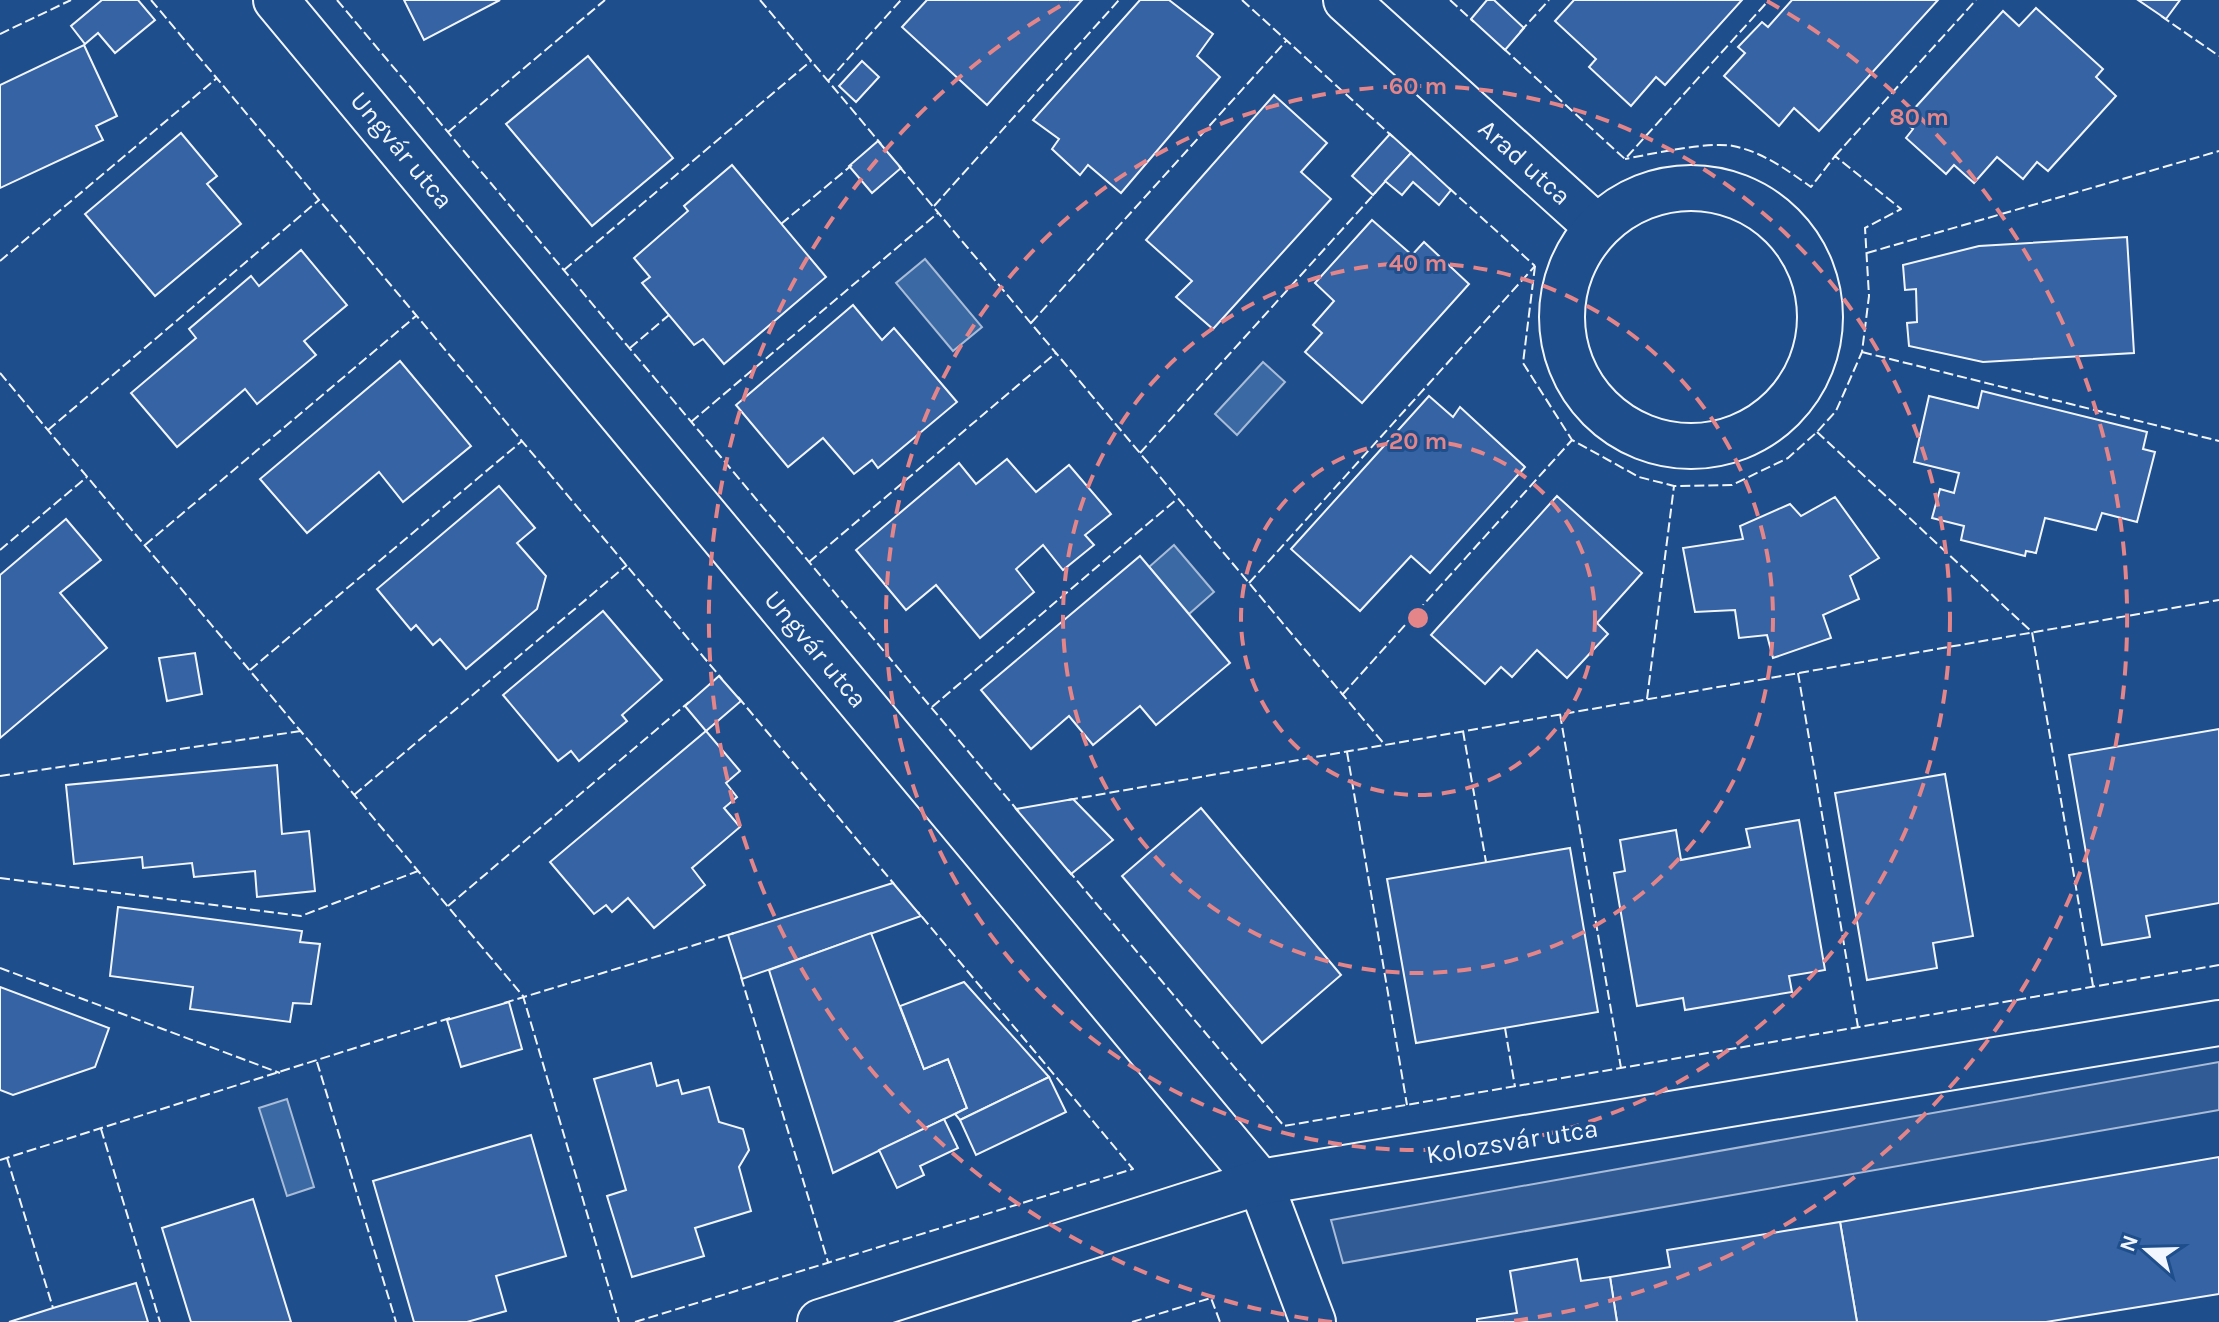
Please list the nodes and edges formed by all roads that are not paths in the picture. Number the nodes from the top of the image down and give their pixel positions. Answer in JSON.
{"nodes":[{"id":1,"x":276,"y":0,"type":"edge"},
{"id":2,"x":1346,"y":0,"type":"edge"},
{"id":3,"x":1597,"y":227,"type":"junction"},
{"id":4,"x":2219,"y":1023,"type":"edge"},
{"id":5,"x":1260,"y":1182,"type":"junction"},
{"id":6,"x":820,"y":1322,"type":"edge"},
{"id":7,"x":1313,"y":1322,"type":"edge"}],
"edges":[{"from":1,"to":5,"type":"street","name":"Ungvár utca"},
{"from":2,"to":3,"type":"street","name":"Arad utca"},
{"from":3,"to":3,"type":"street"},
{"from":4,"to":5,"type":"street","name":"Kolozsvár utca"},
{"from":5,"to":6,"type":"street","name":"Kolozsvár utca"},
{"from":5,"to":7,"type":"street","name":"Ungvár utca"}]}
